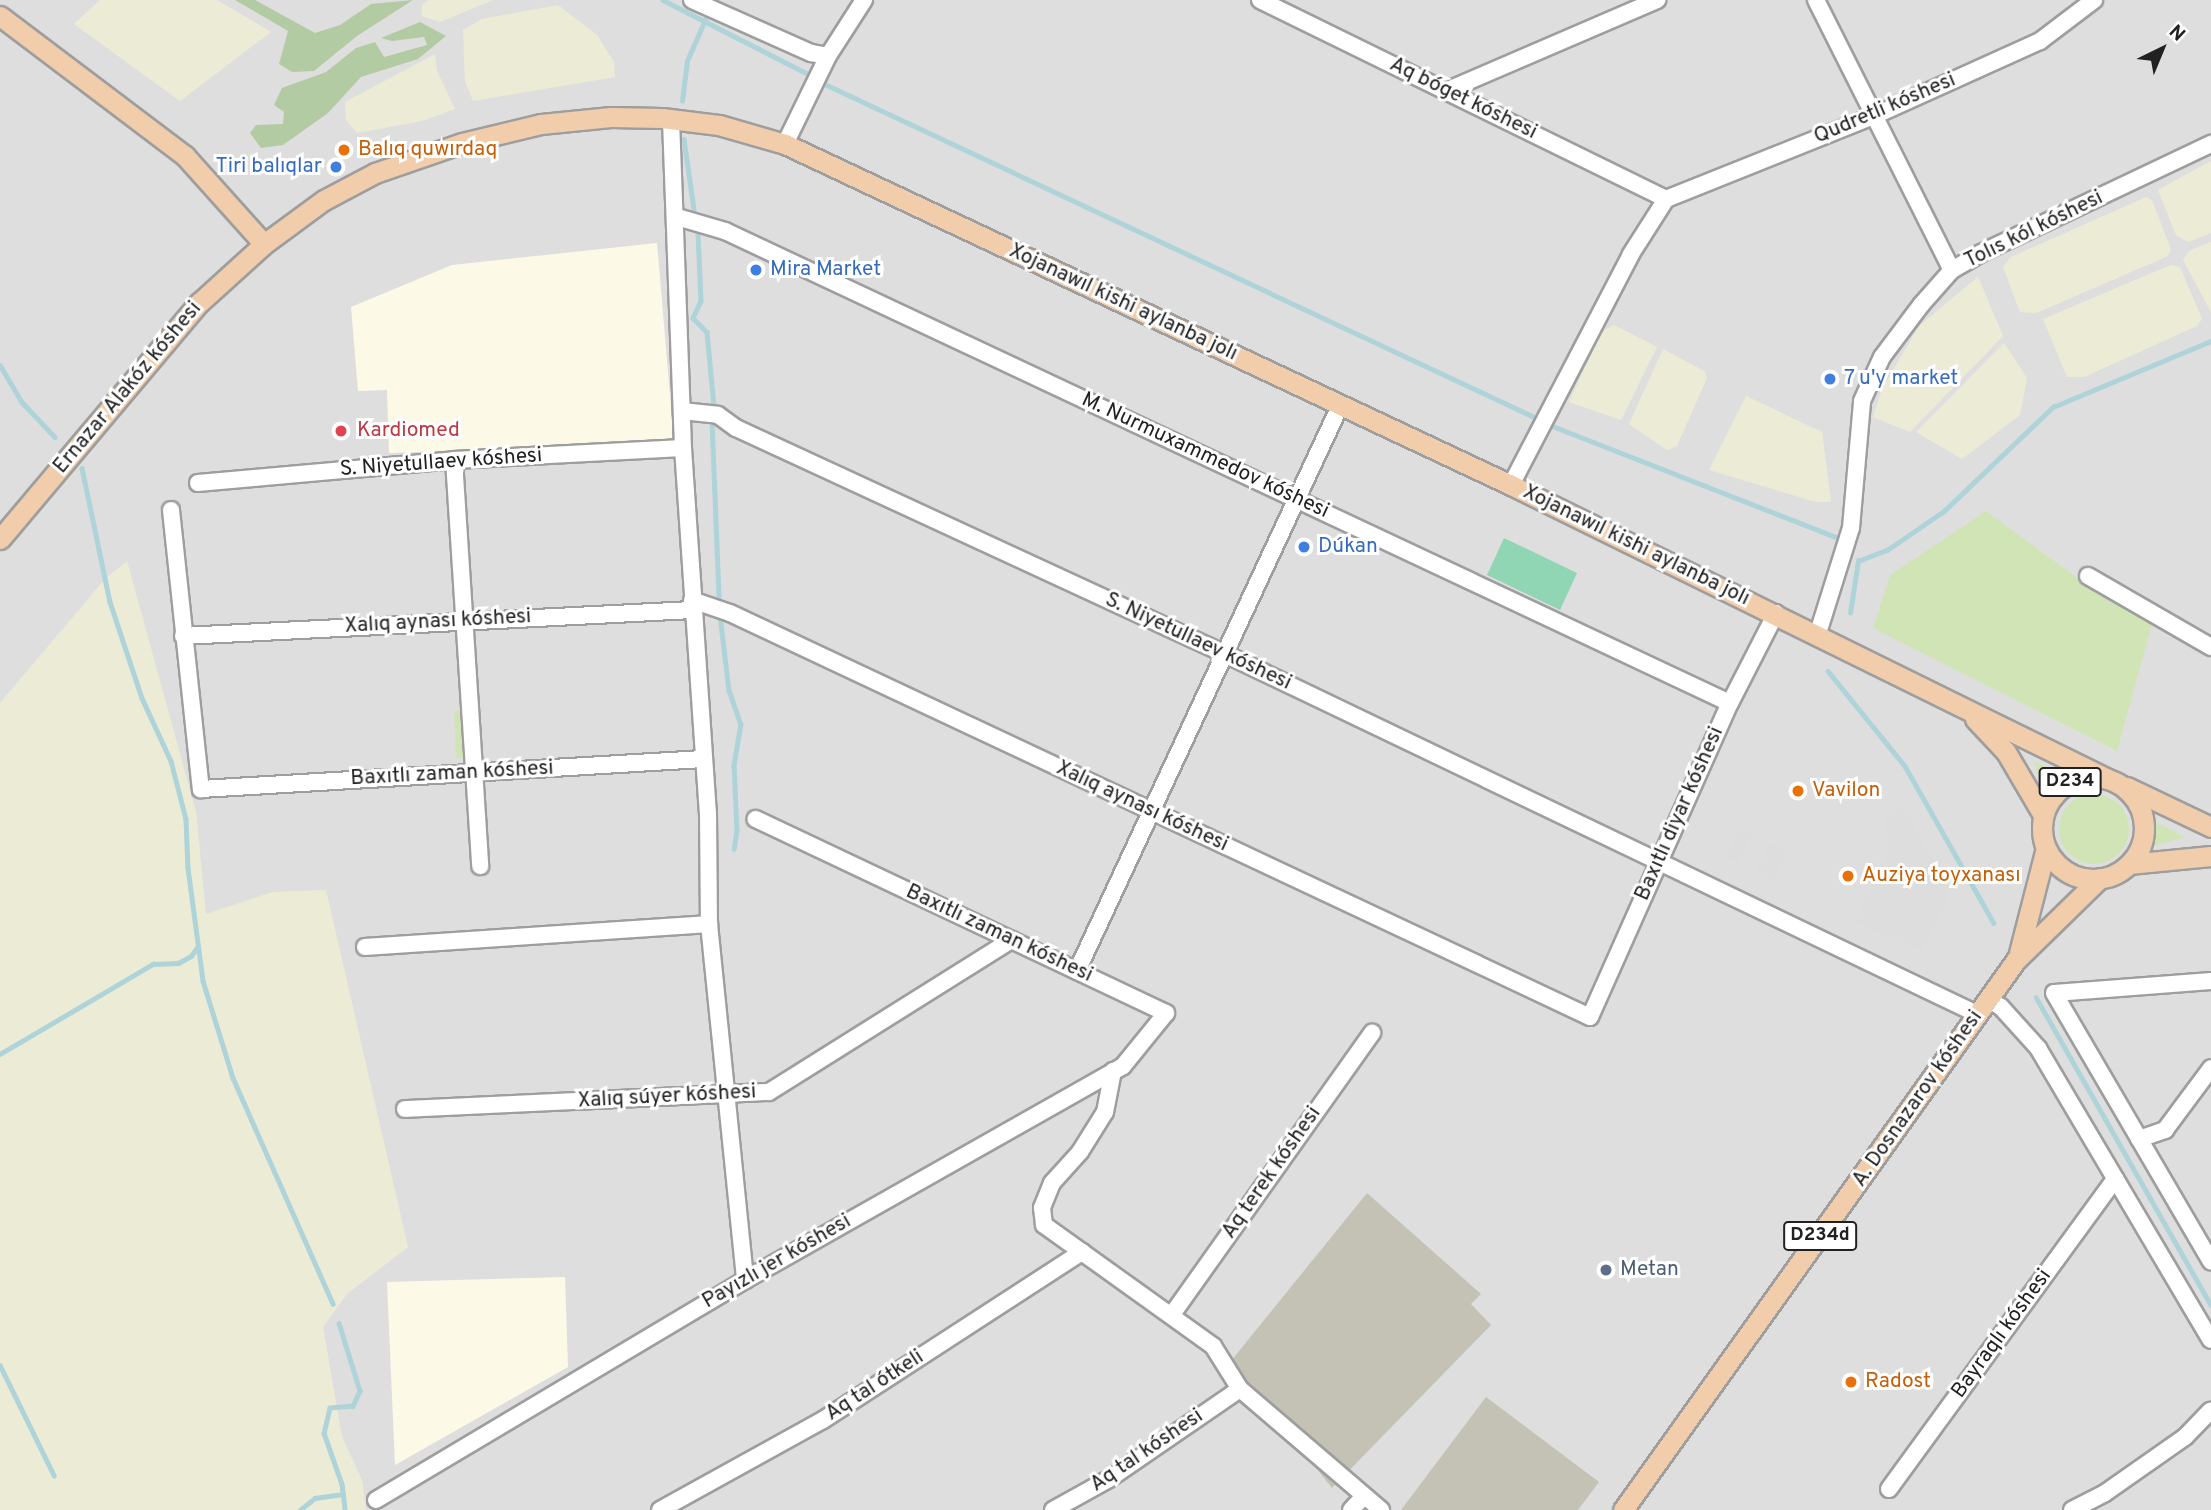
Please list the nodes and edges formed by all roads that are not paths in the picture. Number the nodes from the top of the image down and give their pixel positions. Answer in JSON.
{"nodes":[{"id":1,"x":692,"y":0,"type":"edge"},
{"id":2,"x":864,"y":0,"type":"edge"},
{"id":3,"x":1260,"y":0,"type":"edge"},
{"id":4,"x":1657,"y":0,"type":"edge"},
{"id":5,"x":1816,"y":0,"type":"edge"},
{"id":6,"x":2094,"y":0,"type":"edge"},
{"id":7,"x":0,"y":16,"type":"edge"},
{"id":8,"x":828,"y":56,"type":"junction"},
{"id":9,"x":1448,"y":90,"type":"junction"},
{"id":10,"x":1874,"y":116,"type":"junction"},
{"id":11,"x":671,"y":120,"type":"junction"},
{"id":12,"x":786,"y":144,"type":"junction"},
{"id":13,"x":2211,"y":144,"type":"edge"},
{"id":14,"x":1665,"y":199,"type":"junction"},
{"id":15,"x":677,"y":217,"type":"junction"},
{"id":16,"x":264,"y":244,"type":"junction"},
{"id":17,"x":1952,"y":270,"type":"junction"},
{"id":18,"x":1340,"y":406,"type":"junction"},
{"id":19,"x":682,"y":411,"type":"junction"},
{"id":20,"x":683,"y":448,"type":"junction"},
{"id":21,"x":454,"y":460,"type":"junction"},
{"id":22,"x":198,"y":483,"type":"dead end"},
{"id":23,"x":1511,"y":485,"type":"junction"},
{"id":24,"x":1298,"y":499,"type":"junction"},
{"id":25,"x":171,"y":510,"type":"dead end"},
{"id":26,"x":0,"y":538,"type":"edge"},
{"id":27,"x":2088,"y":576,"type":"dead end"},
{"id":28,"x":693,"y":605,"type":"junction"},
{"id":29,"x":1776,"y":613,"type":"junction"},
{"id":30,"x":462,"y":620,"type":"junction"},
{"id":31,"x":1818,"y":634,"type":"junction"},
{"id":32,"x":183,"y":636,"type":"junction"},
{"id":33,"x":2211,"y":647,"type":"edge"},
{"id":34,"x":1225,"y":654,"type":"junction"},
{"id":35,"x":1730,"y":703,"type":"junction"},
{"id":36,"x":1959,"y":704,"type":"junction"},
{"id":37,"x":703,"y":759,"type":"junction"},
{"id":38,"x":470,"y":773,"type":"junction"},
{"id":39,"x":2112,"y":781,"type":"junction"},
{"id":40,"x":1153,"y":813,"type":"junction"},
{"id":41,"x":2043,"y":815,"type":"junction"},
{"id":42,"x":756,"y":819,"type":"dead end"},
{"id":43,"x":2211,"y":827,"type":"edge"},
{"id":44,"x":2046,"y":848,"type":"junction"},
{"id":45,"x":2211,"y":856,"type":"edge"},
{"id":46,"x":1659,"y":860,"type":"junction"},
{"id":47,"x":2129,"y":864,"type":"junction"},
{"id":48,"x":480,"y":866,"type":"dead end"},
{"id":49,"x":2100,"y":878,"type":"junction"},
{"id":50,"x":709,"y":924,"type":"junction"},
{"id":51,"x":1011,"y":940,"type":"junction"},
{"id":52,"x":365,"y":947,"type":"dead end"},
{"id":53,"x":2016,"y":960,"type":"junction"},
{"id":54,"x":1077,"y":971,"type":"junction"},
{"id":55,"x":2211,"y":981,"type":"edge"},
{"id":56,"x":1982,"y":1006,"type":"junction"},
{"id":57,"x":1166,"y":1013,"type":"joint"},
{"id":58,"x":1590,"y":1017,"type":"joint"},
{"id":59,"x":1372,"y":1033,"type":"dead end"},
{"id":60,"x":2211,"y":1068,"type":"edge"},
{"id":61,"x":1113,"y":1071,"type":"junction"},
{"id":62,"x":727,"y":1095,"type":"junction"},
{"id":63,"x":405,"y":1109,"type":"dead end"},
{"id":64,"x":2139,"y":1139,"type":"junction"},
{"id":65,"x":2115,"y":1179,"type":"junction"},
{"id":66,"x":1082,"y":1252,"type":"junction"},
{"id":67,"x":2211,"y":1262,"type":"edge"},
{"id":68,"x":746,"y":1280,"type":"junction"},
{"id":69,"x":1173,"y":1313,"type":"junction"},
{"id":70,"x":2211,"y":1340,"type":"edge"},
{"id":71,"x":1240,"y":1389,"type":"junction"},
{"id":72,"x":2211,"y":1410,"type":"edge"},
{"id":73,"x":1889,"y":1489,"type":"dead end"},
{"id":74,"x":1363,"y":1497,"type":"junction"},
{"id":75,"x":376,"y":1500,"type":"dead end"},
{"id":76,"x":660,"y":1510,"type":"edge"},
{"id":77,"x":1053,"y":1510,"type":"edge"},
{"id":78,"x":1351,"y":1510,"type":"edge"},
{"id":79,"x":1381,"y":1510,"type":"edge"},
{"id":80,"x":1623,"y":1510,"type":"edge"},
{"id":81,"x":2072,"y":1510,"type":"edge"}],
"edges":[{"from":1,"to":8,"type":"street"},
{"from":2,"to":8,"type":"street"},
{"from":3,"to":9,"type":"street","name":"Aq bóget kóshesi"},
{"from":4,"to":9,"type":"street"},
{"from":5,"to":10,"type":"street"},
{"from":6,"to":10,"type":"street","name":"Qudretli kóshesi"},
{"from":7,"to":16,"type":"main road"},
{"from":8,"to":12,"type":"street"},
{"from":9,"to":14,"type":"street","name":"Aq bóget kóshesi"},
{"from":10,"to":14,"type":"street","name":"Qudretli kóshesi"},
{"from":10,"to":17,"type":"street"},
{"from":11,"to":12,"type":"main road","name":"Xojanawıl kishi aylanba jolı","number":"D234"},
{"from":11,"to":15,"type":"street"},
{"from":11,"to":16,"type":"main road","name":"Xojanawıl kishi aylanba jolı","number":"D234"},
{"from":12,"to":18,"type":"main road","name":"Xojanawıl kishi aylanba jolı","number":"D234"},
{"from":13,"to":17,"type":"street","name":"Tolıs kól kóshesi"},
{"from":14,"to":23,"type":"street"},
{"from":15,"to":19,"type":"street"},
{"from":15,"to":24,"type":"street","name":"M. Nurmuxammedov kóshesi"},
{"from":16,"to":26,"type":"main road","name":"Ernazar Alakóz kóshesi","number":"D234"},
{"from":17,"to":31,"type":"street","name":"Tolıs kól kóshesi"},
{"from":18,"to":23,"type":"main road","name":"Xojanawıl kishi aylanba jolı","number":"D234"},
{"from":18,"to":24,"type":"street"},
{"from":19,"to":20,"type":"street"},
{"from":19,"to":34,"type":"street","name":"S. Niyetullaev kóshesi"},
{"from":20,"to":21,"type":"street","name":"S. Niyetullaev kóshesi"},
{"from":20,"to":28,"type":"street"},
{"from":21,"to":22,"type":"street","name":"S. Niyetullaev kóshesi"},
{"from":21,"to":30,"type":"street"},
{"from":23,"to":29,"type":"main road","name":"Xojanawıl kishi aylanba jolı","number":"D234"},
{"from":24,"to":34,"type":"street"},
{"from":24,"to":35,"type":"street","name":"M. Nurmuxammedov kóshesi"},
{"from":25,"to":32,"type":"street"},
{"from":27,"to":33,"type":"street"},
{"from":28,"to":30,"type":"street","name":"Xalıq aynası kóshesi"},
{"from":28,"to":37,"type":"street"},
{"from":28,"to":40,"type":"street","name":"Xalıq aynası kóshesi"},
{"from":29,"to":31,"type":"main road","name":"Xojanawıl kishi aylanba jolı","number":"D234"},
{"from":29,"to":35,"type":"street","name":"Baxıtlı diyar kóshesi"},
{"from":30,"to":32,"type":"street","name":"Xalıq aynası kóshesi"},
{"from":30,"to":38,"type":"street"},
{"from":31,"to":36,"type":"main road","name":"Xojanawıl kishi aylanba jolı","number":"D234"},
{"from":32,"to":38,"type":"street","name":"Baxıtlı zaman kóshesi"},
{"from":34,"to":40,"type":"street"},
{"from":34,"to":46,"type":"street","name":"S. Niyetullaev kóshesi"},
{"from":35,"to":46,"type":"street","name":"Baxıtlı diyar kóshesi"},
{"from":36,"to":39,"type":"main road","name":"Xojanawıl kishi aylanba jolı","number":"D234"},
{"from":36,"to":41,"type":"main road","name":"Xojanawıl kishi aylanba jolı","number":"D234"},
{"from":37,"to":38,"type":"street","name":"Baxıtlı zaman kóshesi"},
{"from":37,"to":50,"type":"street"},
{"from":38,"to":48,"type":"street"},
{"from":39,"to":41,"type":"main road","number":"D234"},
{"from":39,"to":43,"type":"main road","name":"Xojanawıl kishi aylanba jolı","number":"D234"},
{"from":39,"to":47,"type":"main road","number":"D234"},
{"from":40,"to":54,"type":"street"},
{"from":40,"to":58,"type":"street","name":"Xalıq aynası kóshesi"},
{"from":41,"to":44,"type":"main road","number":"D234"},
{"from":42,"to":51,"type":"street","name":"Baxıtlı zaman kóshesi"},
{"from":44,"to":49,"type":"main road"},
{"from":44,"to":53,"type":"main road","number":"D234d"},
{"from":45,"to":47,"type":"main road"},
{"from":46,"to":56,"type":"street","name":"S. Niyetullaev kóshesi"},
{"from":46,"to":58,"type":"street","name":"Baxıtlı diyar kóshesi"},
{"from":47,"to":49,"type":"main road"},
{"from":49,"to":53,"type":"main road","number":"D234d"},
{"from":50,"to":52,"type":"street"},
{"from":50,"to":62,"type":"street"},
{"from":51,"to":54,"type":"street","name":"Baxıtlı zaman kóshesi"},
{"from":51,"to":62,"type":"street","name":"Xalıq súyer kóshesi"},
{"from":53,"to":56,"type":"main road","name":"A. Dosnazarov kóshesi","number":"D234d"},
{"from":54,"to":57,"type":"street","name":"Baxıtlı zaman kóshesi"},
{"from":55,"to":64,"type":"street"},
{"from":56,"to":65,"type":"street","name":"S. Niyetullaev kóshesi"},
{"from":56,"to":80,"type":"main road","name":"A. Dosnazarov kóshesi","number":"D234d"},
{"from":57,"to":61,"type":"street","name":"Payızlı jer kóshesi"},
{"from":59,"to":69,"type":"street","name":"Aq terek kóshesi"},
{"from":60,"to":64,"type":"street"},
{"from":61,"to":66,"type":"street"},
{"from":61,"to":68,"type":"street","name":"Payızlı jer kóshesi"},
{"from":62,"to":63,"type":"street","name":"Xalıq súyer kóshesi"},
{"from":62,"to":68,"type":"street"},
{"from":64,"to":67,"type":"street"},
{"from":65,"to":70,"type":"street","name":"S. Niyetullaev kóshesi"},
{"from":65,"to":73,"type":"street","name":"Bayraqlı kóshesi"},
{"from":66,"to":69,"type":"street"},
{"from":66,"to":76,"type":"street","name":"Aq tal ótkeli"},
{"from":68,"to":75,"type":"street","name":"Payızlı jer kóshesi"},
{"from":69,"to":71,"type":"street"},
{"from":71,"to":74,"type":"street"},
{"from":71,"to":77,"type":"street","name":"Aq tal kóshesi"},
{"from":72,"to":81,"type":"street"},
{"from":74,"to":78,"type":"street"},
{"from":74,"to":79,"type":"street"}]}
